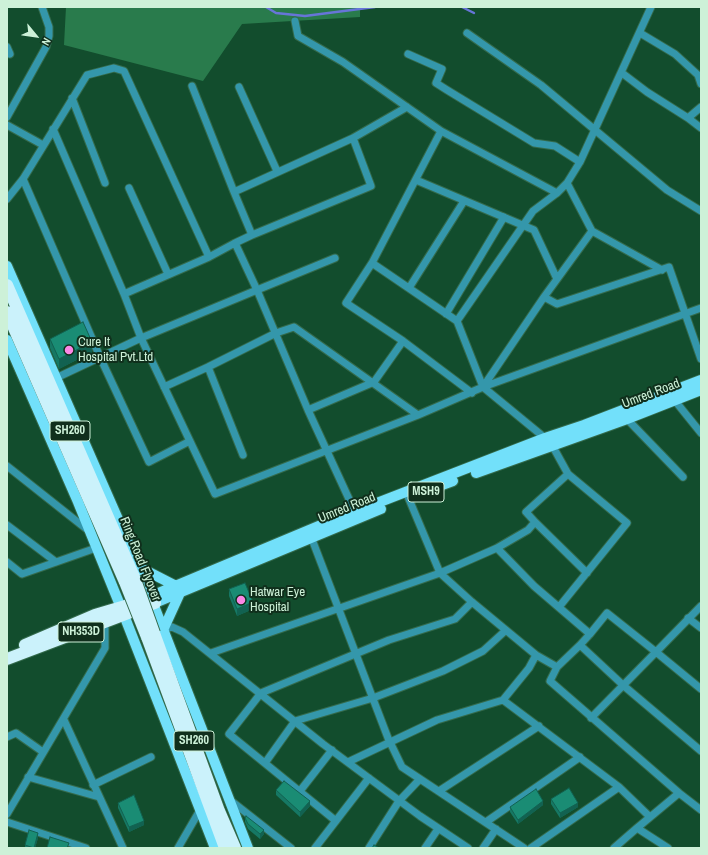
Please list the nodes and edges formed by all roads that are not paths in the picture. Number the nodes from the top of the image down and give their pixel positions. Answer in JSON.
{"nodes":[{"id":1,"x":42,"y":7,"type":"edge"},
{"id":2,"x":651,"y":7,"type":"edge"},
{"id":3,"x":295,"y":21,"type":"dead end"},
{"id":4,"x":640,"y":32,"type":"junction"},
{"id":5,"x":467,"y":33,"type":"dead end"},
{"id":6,"x":7,"y":47,"type":"edge"},
{"id":7,"x":10,"y":54,"type":"dead end"},
{"id":8,"x":408,"y":54,"type":"dead end"},
{"id":9,"x":622,"y":73,"type":"junction"},
{"id":10,"x":701,"y":84,"type":"edge"},
{"id":11,"x":192,"y":86,"type":"dead end"},
{"id":12,"x":239,"y":86,"type":"dead end"},
{"id":13,"x":72,"y":98,"type":"junction"},
{"id":14,"x":407,"y":107,"type":"junction"},
{"id":15,"x":701,"y":108,"type":"edge"},
{"id":16,"x":7,"y":116,"type":"edge"},
{"id":17,"x":688,"y":118,"type":"junction"},
{"id":18,"x":7,"y":126,"type":"edge"},
{"id":19,"x":701,"y":128,"type":"edge"},
{"id":20,"x":53,"y":129,"type":"junction"},
{"id":21,"x":441,"y":131,"type":"junction"},
{"id":22,"x":595,"y":131,"type":"junction"},
{"id":23,"x":353,"y":138,"type":"junction"},
{"id":24,"x":43,"y":145,"type":"junction"},
{"id":25,"x":580,"y":162,"type":"junction"},
{"id":26,"x":277,"y":171,"type":"junction"},
{"id":27,"x":23,"y":179,"type":"junction"},
{"id":28,"x":416,"y":180,"type":"junction"},
{"id":29,"x":105,"y":183,"type":"dead end"},
{"id":30,"x":567,"y":183,"type":"junction"},
{"id":31,"x":129,"y":188,"type":"dead end"},
{"id":32,"x":234,"y":192,"type":"junction"},
{"id":33,"x":557,"y":193,"type":"junction"},
{"id":34,"x":7,"y":199,"type":"edge"},
{"id":35,"x":464,"y":200,"type":"junction"},
{"id":36,"x":701,"y":211,"type":"edge"},
{"id":37,"x":504,"y":217,"type":"junction"},
{"id":38,"x":524,"y":224,"type":"junction"},
{"id":39,"x":592,"y":231,"type":"junction"},
{"id":40,"x":252,"y":235,"type":"junction"},
{"id":41,"x":235,"y":243,"type":"junction"},
{"id":42,"x":209,"y":257,"type":"junction"},
{"id":43,"x":335,"y":258,"type":"dead end"},
{"id":44,"x":372,"y":263,"type":"junction"},
{"id":45,"x":7,"y":266,"type":"edge"},
{"id":46,"x":662,"y":270,"type":"junction"},
{"id":47,"x":168,"y":274,"type":"junction"},
{"id":48,"x":557,"y":279,"type":"junction"},
{"id":49,"x":7,"y":285,"type":"edge"},
{"id":50,"x":409,"y":288,"type":"junction"},
{"id":51,"x":257,"y":290,"type":"junction"},
{"id":52,"x":124,"y":294,"type":"junction"},
{"id":53,"x":544,"y":297,"type":"junction"},
{"id":54,"x":701,"y":308,"type":"edge"},
{"id":55,"x":7,"y":312,"type":"edge"},
{"id":56,"x":446,"y":314,"type":"junction"},
{"id":57,"x":686,"y":314,"type":"junction"},
{"id":58,"x":457,"y":321,"type":"junction"},
{"id":59,"x":276,"y":332,"type":"junction"},
{"id":60,"x":141,"y":338,"type":"junction"},
{"id":61,"x":7,"y":340,"type":"edge"},
{"id":62,"x":403,"y":341,"type":"junction"},
{"id":63,"x":100,"y":357,"type":"junction"},
{"id":64,"x":701,"y":359,"type":"edge"},
{"id":65,"x":208,"y":367,"type":"junction"},
{"id":66,"x":56,"y":378,"type":"junction"},
{"id":67,"x":701,"y":380,"type":"edge"},
{"id":68,"x":374,"y":382,"type":"junction"},
{"id":69,"x":164,"y":387,"type":"junction"},
{"id":70,"x":482,"y":387,"type":"junction"},
{"id":71,"x":701,"y":390,"type":"edge"},
{"id":72,"x":472,"y":392,"type":"junction"},
{"id":73,"x":672,"y":396,"type":"junction"},
{"id":74,"x":308,"y":410,"type":"junction"},
{"id":75,"x":418,"y":415,"type":"junction"},
{"id":76,"x":627,"y":419,"type":"junction"},
{"id":77,"x":701,"y":433,"type":"edge"},
{"id":78,"x":190,"y":441,"type":"junction"},
{"id":79,"x":548,"y":442,"type":"junction"},
{"id":80,"x":327,"y":451,"type":"junction"},
{"id":81,"x":243,"y":455,"type":"dead end"},
{"id":82,"x":7,"y":466,"type":"edge"},
{"id":83,"x":568,"y":474,"type":"junction"},
{"id":84,"x":683,"y":477,"type":"dead end"},
{"id":85,"x":408,"y":495,"type":"junction"},
{"id":86,"x":355,"y":512,"type":"junction"},
{"id":87,"x":534,"y":522,"type":"junction"},
{"id":88,"x":7,"y":525,"type":"edge"},
{"id":89,"x":90,"y":531,"type":"junction"},
{"id":90,"x":310,"y":535,"type":"junction"},
{"id":91,"x":96,"y":548,"type":"junction"},
{"id":92,"x":497,"y":548,"type":"junction"},
{"id":93,"x":7,"y":562,"type":"edge"},
{"id":94,"x":56,"y":562,"type":"junction"},
{"id":95,"x":440,"y":573,"type":"junction"},
{"id":96,"x":586,"y":573,"type":"junction"},
{"id":97,"x":133,"y":575,"type":"junction"},
{"id":98,"x":178,"y":589,"type":"junction"},
{"id":99,"x":153,"y":600,"type":"junction"},
{"id":100,"x":472,"y":602,"type":"junction"},
{"id":101,"x":701,"y":606,"type":"edge"},
{"id":102,"x":338,"y":607,"type":"junction"},
{"id":103,"x":559,"y":607,"type":"junction"},
{"id":104,"x":122,"y":612,"type":"junction"},
{"id":105,"x":688,"y":618,"type":"junction"},
{"id":106,"x":105,"y":624,"type":"junction"},
{"id":107,"x":701,"y":628,"type":"edge"},
{"id":108,"x":505,"y":631,"type":"junction"},
{"id":109,"x":157,"y":632,"type":"junction"},
{"id":110,"x":590,"y":634,"type":"junction"},
{"id":111,"x":132,"y":636,"type":"junction"},
{"id":112,"x":580,"y":645,"type":"junction"},
{"id":113,"x":7,"y":652,"type":"edge"},
{"id":114,"x":656,"y":652,"type":"junction"},
{"id":115,"x":211,"y":653,"type":"junction"},
{"id":116,"x":356,"y":654,"type":"junction"},
{"id":117,"x":536,"y":655,"type":"junction"},
{"id":118,"x":7,"y":659,"type":"edge"},
{"id":119,"x":557,"y":667,"type":"junction"},
{"id":120,"x":624,"y":686,"type":"junction"},
{"id":121,"x":701,"y":689,"type":"edge"},
{"id":122,"x":261,"y":693,"type":"junction"},
{"id":123,"x":373,"y":698,"type":"junction"},
{"id":124,"x":503,"y":700,"type":"junction"},
{"id":125,"x":592,"y":718,"type":"junction"},
{"id":126,"x":64,"y":720,"type":"junction"},
{"id":127,"x":295,"y":721,"type":"junction"},
{"id":128,"x":539,"y":726,"type":"junction"},
{"id":129,"x":7,"y":737,"type":"edge"},
{"id":130,"x":389,"y":741,"type":"junction"},
{"id":131,"x":332,"y":750,"type":"junction"},
{"id":132,"x":701,"y":751,"type":"edge"},
{"id":133,"x":43,"y":752,"type":"junction"},
{"id":134,"x":151,"y":757,"type":"dead end"},
{"id":135,"x":580,"y":757,"type":"junction"},
{"id":136,"x":348,"y":762,"type":"junction"},
{"id":137,"x":265,"y":763,"type":"junction"},
{"id":138,"x":28,"y":777,"type":"junction"},
{"id":139,"x":369,"y":778,"type":"junction"},
{"id":140,"x":420,"y":779,"type":"junction"},
{"id":141,"x":93,"y":785,"type":"junction"},
{"id":142,"x":619,"y":787,"type":"junction"},
{"id":143,"x":300,"y":791,"type":"junction"},
{"id":144,"x":439,"y":791,"type":"junction"},
{"id":145,"x":679,"y":793,"type":"junction"},
{"id":146,"x":98,"y":797,"type":"junction"},
{"id":147,"x":229,"y":800,"type":"junction"},
{"id":148,"x":399,"y":801,"type":"junction"},
{"id":149,"x":200,"y":810,"type":"junction"},
{"id":150,"x":701,"y":810,"type":"edge"},
{"id":151,"x":7,"y":814,"type":"edge"},
{"id":152,"x":650,"y":817,"type":"junction"},
{"id":153,"x":336,"y":821,"type":"junction"},
{"id":154,"x":7,"y":822,"type":"edge"},
{"id":155,"x":486,"y":822,"type":"junction"},
{"id":156,"x":637,"y":828,"type":"junction"},
{"id":157,"x":438,"y":829,"type":"junction"},
{"id":158,"x":496,"y":829,"type":"junction"},
{"id":159,"x":86,"y":848,"type":"edge"},
{"id":160,"x":123,"y":848,"type":"edge"},
{"id":161,"x":178,"y":848,"type":"edge"},
{"id":162,"x":215,"y":848,"type":"edge"},
{"id":163,"x":225,"y":848,"type":"edge"},
{"id":164,"x":235,"y":848,"type":"edge"},
{"id":165,"x":248,"y":848,"type":"edge"},
{"id":166,"x":291,"y":848,"type":"edge"},
{"id":167,"x":315,"y":848,"type":"edge"},
{"id":168,"x":369,"y":848,"type":"edge"},
{"id":169,"x":425,"y":848,"type":"edge"},
{"id":170,"x":468,"y":848,"type":"edge"},
{"id":171,"x":483,"y":848,"type":"edge"},
{"id":172,"x":524,"y":848,"type":"edge"},
{"id":173,"x":532,"y":848,"type":"edge"},
{"id":174,"x":614,"y":848,"type":"edge"},
{"id":175,"x":667,"y":848,"type":"edge"}],
"edges":[{"from":1,"to":16,"type":"street"},
{"from":2,"to":4,"type":"street"},
{"from":3,"to":14,"type":"street"},
{"from":4,"to":9,"type":"street"},
{"from":4,"to":10,"type":"street"},
{"from":5,"to":22,"type":"street"},
{"from":6,"to":7,"type":"street"},
{"from":8,"to":25,"type":"street"},
{"from":9,"to":17,"type":"street"},
{"from":9,"to":22,"type":"street"},
{"from":11,"to":32,"type":"street"},
{"from":12,"to":26,"type":"street"},
{"from":13,"to":20,"type":"street"},
{"from":13,"to":29,"type":"street"},
{"from":13,"to":42,"type":"street"},
{"from":14,"to":21,"type":"street"},
{"from":14,"to":23,"type":"street"},
{"from":15,"to":17,"type":"street"},
{"from":17,"to":19,"type":"street"},
{"from":18,"to":24,"type":"street"},
{"from":20,"to":24,"type":"street"},
{"from":20,"to":52,"type":"street"},
{"from":21,"to":28,"type":"street"},
{"from":21,"to":33,"type":"street"},
{"from":22,"to":25,"type":"street"},
{"from":22,"to":36,"type":"street"},
{"from":23,"to":26,"type":"street"},
{"from":23,"to":40,"type":"street"},
{"from":24,"to":27,"type":"street"},
{"from":25,"to":30,"type":"street"},
{"from":26,"to":32,"type":"street"},
{"from":27,"to":34,"type":"street"},
{"from":27,"to":63,"type":"street"},
{"from":28,"to":35,"type":"street"},
{"from":28,"to":44,"type":"street"},
{"from":30,"to":33,"type":"street"},
{"from":30,"to":39,"type":"street"},
{"from":31,"to":47,"type":"street"},
{"from":32,"to":40,"type":"street"},
{"from":33,"to":38,"type":"street"},
{"from":35,"to":37,"type":"street"},
{"from":35,"to":50,"type":"street"},
{"from":37,"to":38,"type":"street"},
{"from":37,"to":56,"type":"street"},
{"from":38,"to":48,"type":"street"},
{"from":38,"to":58,"type":"street"},
{"from":39,"to":46,"type":"street"},
{"from":39,"to":48,"type":"street"},
{"from":40,"to":41,"type":"street"},
{"from":41,"to":42,"type":"street"},
{"from":41,"to":51,"type":"street"},
{"from":42,"to":47,"type":"street"},
{"from":43,"to":51,"type":"street"},
{"from":44,"to":50,"type":"street"},
{"from":44,"to":62,"type":"street"},
{"from":45,"to":66,"type":"main road"},
{"from":46,"to":53,"type":"street"},
{"from":46,"to":57,"type":"street"},
{"from":47,"to":52,"type":"street"},
{"from":48,"to":53,"type":"street"},
{"from":49,"to":97,"type":"highway","name":"Ring Road Flyover","number":"SH260"},
{"from":50,"to":56,"type":"street"},
{"from":51,"to":59,"type":"street"},
{"from":51,"to":60,"type":"street"},
{"from":52,"to":60,"type":"street"},
{"from":53,"to":70,"type":"street"},
{"from":54,"to":57,"type":"street"},
{"from":55,"to":97,"type":"highway","name":"Ring Road Flyover","number":"SH260"},
{"from":56,"to":58,"type":"street"},
{"from":57,"to":64,"type":"street"},
{"from":57,"to":70,"type":"street"},
{"from":58,"to":70,"type":"street"},
{"from":59,"to":65,"type":"street"},
{"from":59,"to":68,"type":"street"},
{"from":59,"to":74,"type":"street"},
{"from":60,"to":63,"type":"street"},
{"from":60,"to":69,"type":"street"},
{"from":61,"to":89,"type":"main road"},
{"from":62,"to":68,"type":"street"},
{"from":62,"to":72,"type":"street"},
{"from":63,"to":66,"type":"street"},
{"from":63,"to":78,"type":"street"},
{"from":65,"to":69,"type":"street"},
{"from":65,"to":81,"type":"street"},
{"from":66,"to":97,"type":"main road"},
{"from":67,"to":73,"type":"main road"},
{"from":68,"to":74,"type":"street"},
{"from":68,"to":75,"type":"street"},
{"from":69,"to":78,"type":"street"},
{"from":70,"to":72,"type":"street"},
{"from":70,"to":79,"type":"street"},
{"from":71,"to":73,"type":"main road","name":"Umred Road","number":"MSH9"},
{"from":72,"to":75,"type":"street"},
{"from":73,"to":76,"type":"main road","name":"Umred Road","number":"MSH9"},
{"from":73,"to":77,"type":"street"},
{"from":73,"to":79,"type":"main road"},
{"from":74,"to":80,"type":"street"},
{"from":75,"to":80,"type":"street"},
{"from":76,"to":79,"type":"main road","name":"Umred Road","number":"MSH9"},
{"from":76,"to":84,"type":"street"},
{"from":78,"to":80,"type":"street"},
{"from":79,"to":83,"type":"street"},
{"from":79,"to":85,"type":"main road","name":"Umred Road","number":"MSH9"},
{"from":80,"to":86,"type":"street"},
{"from":82,"to":89,"type":"street"},
{"from":83,"to":87,"type":"street"},
{"from":83,"to":96,"type":"street"},
{"from":85,"to":86,"type":"main road"},
{"from":85,"to":90,"type":"main road","name":"Umred Road","number":"MSH9"},
{"from":85,"to":95,"type":"street"},
{"from":86,"to":90,"type":"main road"},
{"from":87,"to":92,"type":"street"},
{"from":87,"to":96,"type":"street"},
{"from":88,"to":94,"type":"street"},
{"from":89,"to":91,"type":"main road"},
{"from":90,"to":98,"type":"main road","name":"Umred Road","number":"MSH9"},
{"from":90,"to":102,"type":"street"},
{"from":91,"to":94,"type":"street"},
{"from":91,"to":104,"type":"main road"},
{"from":92,"to":95,"type":"street"},
{"from":92,"to":103,"type":"street"},
{"from":93,"to":94,"type":"street"},
{"from":95,"to":100,"type":"street"},
{"from":95,"to":102,"type":"street"},
{"from":96,"to":103,"type":"street"},
{"from":97,"to":98,"type":"main road"},
{"from":97,"to":99,"type":"main road"},
{"from":97,"to":109,"type":"highway","name":"Ring Road Flyover","number":"SH260","bridge":true},
{"from":98,"to":99,"type":"main road","name":"Umred Road"},
{"from":98,"to":109,"type":"main road"},
{"from":99,"to":104,"type":"highway","number":"NH353D"},
{"from":99,"to":109,"type":"main road"},
{"from":100,"to":108,"type":"street"},
{"from":100,"to":116,"type":"street"},
{"from":101,"to":105,"type":"street"},
{"from":102,"to":115,"type":"street"},
{"from":102,"to":116,"type":"street"},
{"from":103,"to":110,"type":"street"},
{"from":104,"to":106,"type":"highway","number":"NH353D"},
{"from":104,"to":111,"type":"main road"},
{"from":104,"to":113,"type":"highway","number":"NH353D"},
{"from":105,"to":107,"type":"street"},
{"from":105,"to":114,"type":"street"},
{"from":106,"to":118,"type":"highway","number":"NH353D"},
{"from":106,"to":126,"type":"street"},
{"from":108,"to":117,"type":"street"},
{"from":108,"to":123,"type":"street"},
{"from":109,"to":111,"type":"street"},
{"from":109,"to":115,"type":"street"},
{"from":109,"to":147,"type":"main road"},
{"from":109,"to":163,"type":"highway","name":"Ring Road Flyover","number":"SH260"},
{"from":109,"to":164,"type":"highway","name":"Ring Road Flyover","number":"SH260"},
{"from":110,"to":112,"type":"street"},
{"from":110,"to":114,"type":"street"},
{"from":111,"to":149,"type":"main road"},
{"from":112,"to":119,"type":"street"},
{"from":112,"to":120,"type":"street"},
{"from":114,"to":120,"type":"street"},
{"from":114,"to":121,"type":"street"},
{"from":115,"to":122,"type":"street"},
{"from":116,"to":122,"type":"street"},
{"from":116,"to":123,"type":"street"},
{"from":117,"to":119,"type":"street"},
{"from":117,"to":124,"type":"street"},
{"from":119,"to":125,"type":"street"},
{"from":120,"to":125,"type":"street"},
{"from":120,"to":132,"type":"street"},
{"from":122,"to":127,"type":"street"},
{"from":122,"to":137,"type":"street"},
{"from":123,"to":127,"type":"street"},
{"from":123,"to":130,"type":"street"},
{"from":124,"to":128,"type":"street"},
{"from":124,"to":130,"type":"street"},
{"from":125,"to":145,"type":"street"},
{"from":126,"to":133,"type":"street"},
{"from":126,"to":141,"type":"street"},
{"from":127,"to":131,"type":"street"},
{"from":127,"to":137,"type":"street"},
{"from":128,"to":135,"type":"street"},
{"from":128,"to":144,"type":"street"},
{"from":129,"to":133,"type":"street"},
{"from":130,"to":136,"type":"street"},
{"from":130,"to":140,"type":"street"},
{"from":131,"to":136,"type":"street"},
{"from":131,"to":143,"type":"street"},
{"from":133,"to":138,"type":"street"},
{"from":134,"to":141,"type":"street"},
{"from":135,"to":142,"type":"street"},
{"from":135,"to":155,"type":"street"},
{"from":136,"to":139,"type":"street"},
{"from":137,"to":143,"type":"street"},
{"from":138,"to":146,"type":"street"},
{"from":138,"to":151,"type":"street"},
{"from":139,"to":148,"type":"street"},
{"from":139,"to":153,"type":"street"},
{"from":140,"to":144,"type":"street"},
{"from":140,"to":148,"type":"street"},
{"from":141,"to":146,"type":"street"},
{"from":142,"to":152,"type":"street"},
{"from":142,"to":173,"type":"street"},
{"from":143,"to":153,"type":"street"},
{"from":144,"to":155,"type":"street"},
{"from":145,"to":150,"type":"street"},
{"from":145,"to":152,"type":"street"},
{"from":146,"to":160,"type":"street"},
{"from":147,"to":165,"type":"main road"},
{"from":147,"to":166,"type":"street"},
{"from":148,"to":157,"type":"street"},
{"from":148,"to":168,"type":"street"},
{"from":149,"to":161,"type":"street"},
{"from":149,"to":162,"type":"main road"},
{"from":152,"to":156,"type":"street"},
{"from":153,"to":167,"type":"street"},
{"from":154,"to":159,"type":"street"},
{"from":155,"to":158,"type":"street"},
{"from":156,"to":174,"type":"street"},
{"from":156,"to":175,"type":"street"},
{"from":157,"to":169,"type":"street"},
{"from":157,"to":170,"type":"street"},
{"from":158,"to":171,"type":"street"},
{"from":158,"to":172,"type":"street"}]}
